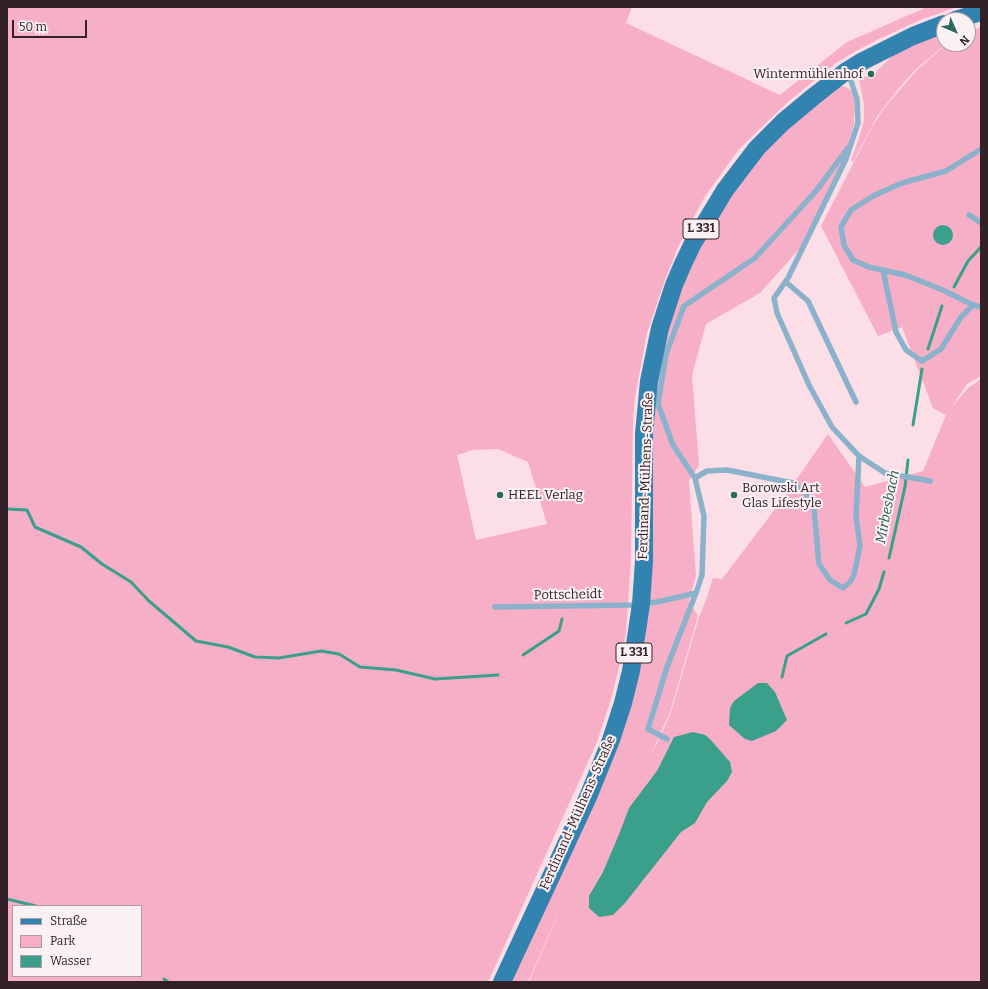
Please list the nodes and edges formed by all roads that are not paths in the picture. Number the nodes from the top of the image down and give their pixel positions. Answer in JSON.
{"nodes":[{"id":1,"x":936,"y":27,"type":"edge"},
{"id":2,"x":845,"y":72,"type":"junction"},
{"id":3,"x":851,"y":143,"type":"junction"},
{"id":4,"x":981,"y":149,"type":"edge"},
{"id":5,"x":968,"y":215,"type":"dead end"},
{"id":6,"x":981,"y":223,"type":"edge"},
{"id":7,"x":883,"y":270,"type":"junction"},
{"id":8,"x":786,"y":282,"type":"junction"},
{"id":9,"x":973,"y":305,"type":"junction"},
{"id":10,"x":980,"y":307,"type":"edge"},
{"id":11,"x":856,"y":402,"type":"dead end"},
{"id":12,"x":859,"y":456,"type":"junction"},
{"id":13,"x":695,"y":478,"type":"junction"},
{"id":14,"x":930,"y":481,"type":"dead end"},
{"id":15,"x":696,"y":593,"type":"junction"},
{"id":16,"x":641,"y":604,"type":"junction"},
{"id":17,"x":495,"y":607,"type":"dead end"},
{"id":18,"x":667,"y":739,"type":"dead end"},
{"id":19,"x":502,"y":982,"type":"edge"}],
"edges":[{"from":1,"to":2,"type":"main road","name":"Ferdinand-Mülhens-Straße","number":"L 331"},
{"from":2,"to":3,"type":"lane"},
{"from":2,"to":16,"type":"main road","name":"Ferdinand-Mülhens-Straße","number":"L 331"},
{"from":3,"to":8,"type":"lane"},
{"from":3,"to":13,"type":"lane"},
{"from":4,"to":7,"type":"lane"},
{"from":5,"to":6,"type":"lane"},
{"from":7,"to":9,"type":"lane"},
{"from":7,"to":9,"type":"lane"},
{"from":8,"to":11,"type":"lane"},
{"from":8,"to":12,"type":"lane"},
{"from":9,"to":10,"type":"lane"},
{"from":12,"to":13,"type":"lane"},
{"from":12,"to":14,"type":"lane"},
{"from":13,"to":15,"type":"lane"},
{"from":15,"to":16,"type":"lane","name":"Pottscheidt"},
{"from":15,"to":18,"type":"lane"},
{"from":16,"to":17,"type":"lane","name":"Pottscheidt"},
{"from":16,"to":19,"type":"main road","name":"Ferdinand-Mülhens-Straße","number":"L 331"}]}
